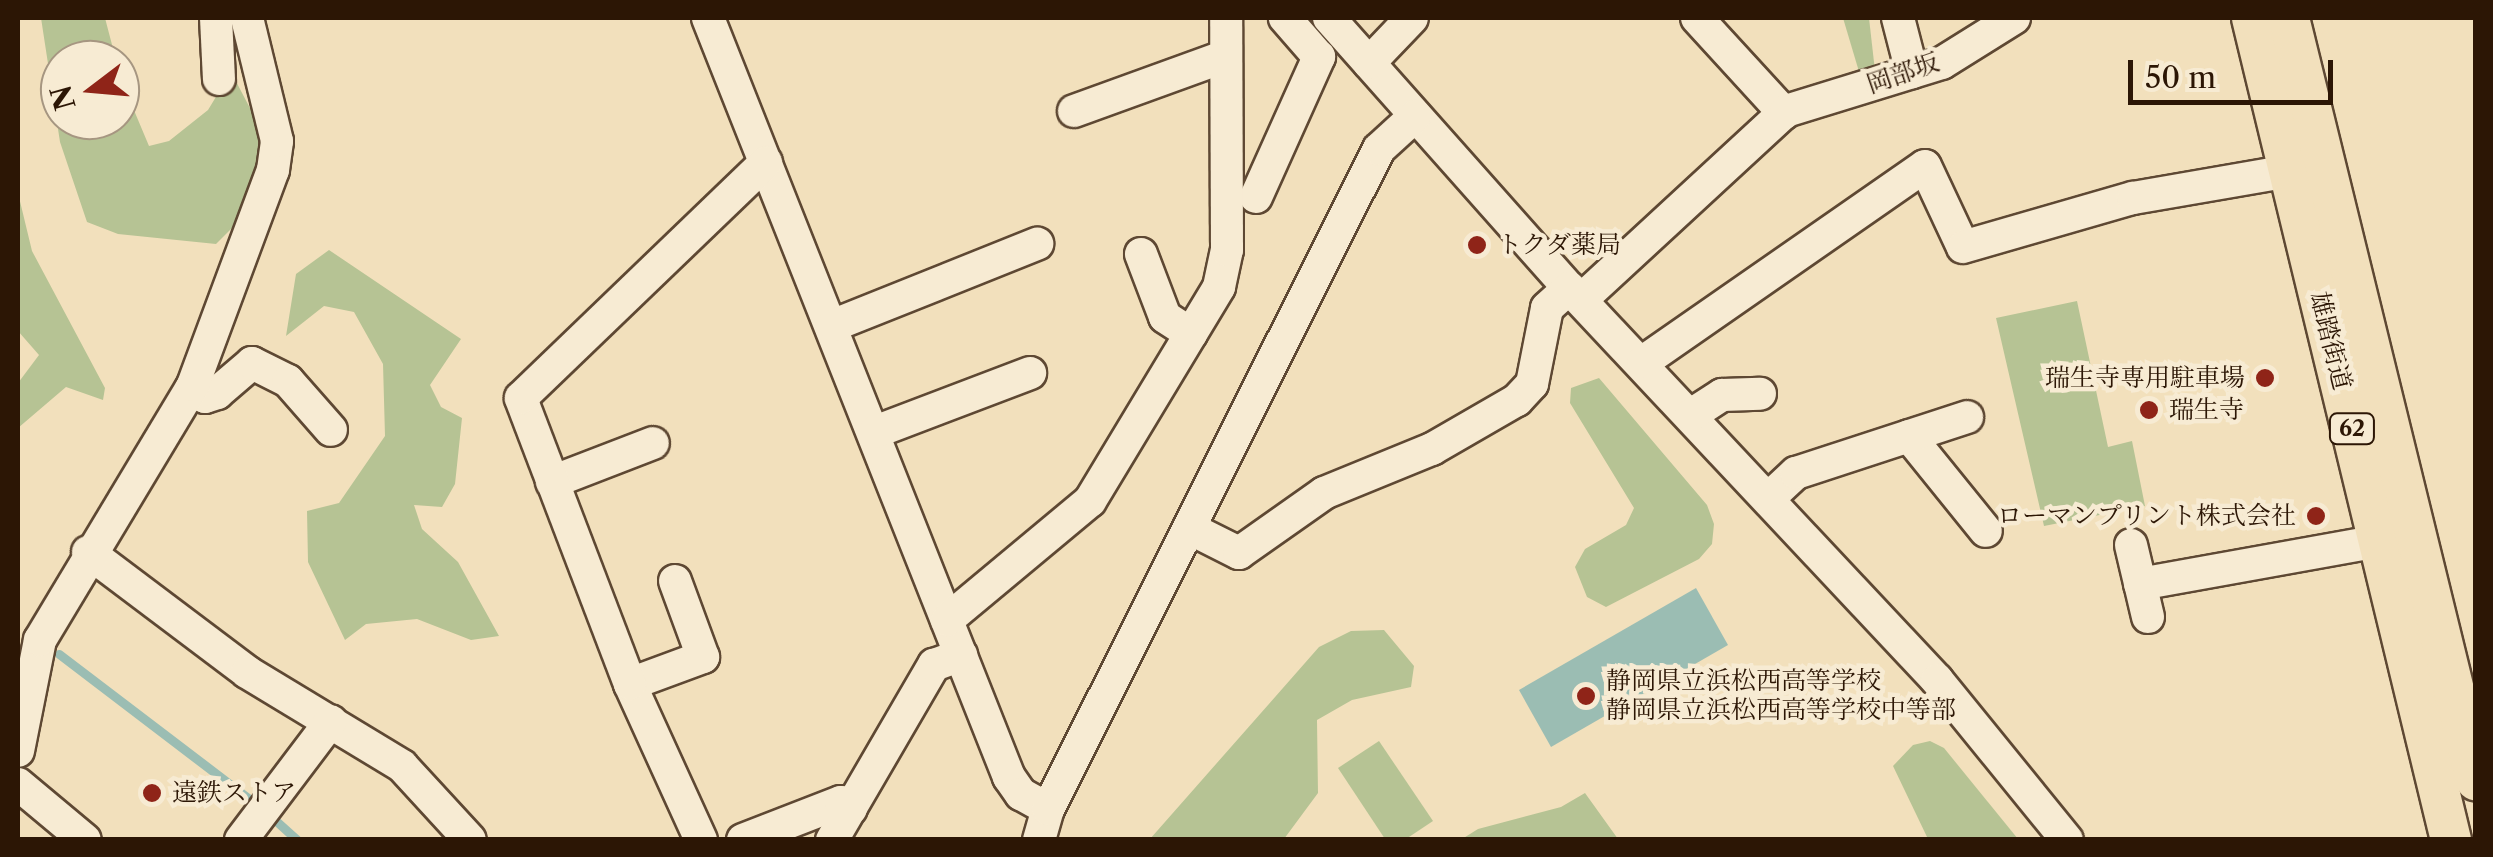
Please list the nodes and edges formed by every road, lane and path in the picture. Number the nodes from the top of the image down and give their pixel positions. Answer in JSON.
{"nodes":[{"id":1,"x":216,"y":18,"type":"edge"},
{"id":2,"x":247,"y":18,"type":"edge"},
{"id":3,"x":708,"y":18,"type":"edge"},
{"id":4,"x":1226,"y":18,"type":"edge"},
{"id":5,"x":1285,"y":18,"type":"edge"},
{"id":6,"x":1329,"y":18,"type":"edge"},
{"id":7,"x":1412,"y":18,"type":"edge"},
{"id":8,"x":1697,"y":18,"type":"edge"},
{"id":9,"x":1898,"y":18,"type":"edge"},
{"id":10,"x":2014,"y":18,"type":"edge"},
{"id":11,"x":2252,"y":18,"type":"edge"},
{"id":12,"x":2288,"y":18,"type":"edge"},
{"id":13,"x":1223,"y":57,"type":"junction"},
{"id":14,"x":1369,"y":63,"type":"junction"},
{"id":15,"x":1912,"y":72,"type":"junction"},
{"id":16,"x":219,"y":79,"type":"dead end"},
{"id":17,"x":1074,"y":110,"type":"dead end"},
{"id":18,"x":1784,"y":113,"type":"junction"},
{"id":19,"x":1414,"y":116,"type":"junction"},
{"id":20,"x":766,"y":162,"type":"junction"},
{"id":21,"x":2289,"y":171,"type":"junction"},
{"id":22,"x":1256,"y":197,"type":"dead end"},
{"id":23,"x":1037,"y":244,"type":"dead end"},
{"id":24,"x":1141,"y":254,"type":"dead end"},
{"id":25,"x":1575,"y":294,"type":"junction"},
{"id":26,"x":834,"y":325,"type":"junction"},
{"id":27,"x":1192,"y":334,"type":"junction"},
{"id":28,"x":1643,"y":362,"type":"junction"},
{"id":29,"x":1030,"y":373,"type":"dead end"},
{"id":30,"x":192,"y":388,"type":"junction"},
{"id":31,"x":1760,"y":394,"type":"dead end"},
{"id":32,"x":1948,"y":413,"type":"dead end"},
{"id":33,"x":1692,"y":415,"type":"junction"},
{"id":34,"x":331,"y":430,"type":"dead end"},
{"id":35,"x":875,"y":432,"type":"junction"},
{"id":36,"x":1910,"y":436,"type":"junction"},
{"id":37,"x":653,"y":443,"type":"dead end"},
{"id":38,"x":552,"y":482,"type":"junction"},
{"id":39,"x":1768,"y":498,"type":"junction"},
{"id":40,"x":1189,"y":528,"type":"junction"},
{"id":41,"x":1986,"y":532,"type":"dead end"},
{"id":42,"x":2379,"y":541,"type":"junction"},
{"id":43,"x":2132,"y":545,"type":"dead end"},
{"id":44,"x":88,"y":552,"type":"junction"},
{"id":45,"x":675,"y":582,"type":"dead end"},
{"id":46,"x":2140,"y":584,"type":"junction"},
{"id":47,"x":2148,"y":617,"type":"dead end"},
{"id":48,"x":947,"y":620,"type":"junction"},
{"id":49,"x":961,"y":654,"type":"junction"},
{"id":50,"x":630,"y":684,"type":"junction"},
{"id":51,"x":331,"y":721,"type":"junction"},
{"id":52,"x":18,"y":751,"type":"edge"},
{"id":53,"x":2476,"y":780,"type":"edge"},
{"id":54,"x":18,"y":784,"type":"edge"},
{"id":55,"x":851,"y":808,"type":"junction"},
{"id":56,"x":1044,"y":824,"type":"edge"},
{"id":57,"x":85,"y":840,"type":"edge"},
{"id":58,"x":241,"y":840,"type":"edge"},
{"id":59,"x":470,"y":840,"type":"edge"},
{"id":60,"x":701,"y":840,"type":"edge"},
{"id":61,"x":744,"y":840,"type":"edge"},
{"id":62,"x":832,"y":840,"type":"edge"},
{"id":63,"x":2068,"y":840,"type":"edge"},
{"id":64,"x":2452,"y":840,"type":"edge"}],
"edges":[{"from":1,"to":16,"type":"street"},
{"from":2,"to":30,"type":"street"},
{"from":3,"to":20,"type":"street"},
{"from":4,"to":13,"type":"street"},
{"from":5,"to":22,"type":"street"},
{"from":6,"to":14,"type":"street"},
{"from":7,"to":14,"type":"street"},
{"from":8,"to":18,"type":"street"},
{"from":9,"to":15,"type":"street"},
{"from":10,"to":15,"type":"street","name":"岡部坂"},
{"from":11,"to":21,"type":"main road","name":"雄踏街道","number":"62"},
{"from":12,"to":53,"type":"main road","name":"雄踏街道","number":"62"},
{"from":13,"to":17,"type":"street"},
{"from":13,"to":27,"type":"street"},
{"from":14,"to":19,"type":"street"},
{"from":15,"to":18,"type":"street","name":"岡部坂"},
{"from":18,"to":25,"type":"street"},
{"from":19,"to":25,"type":"street"},
{"from":19,"to":40,"type":"street"},
{"from":20,"to":26,"type":"street"},
{"from":20,"to":38,"type":"street"},
{"from":21,"to":28,"type":"street"},
{"from":21,"to":42,"type":"main road","name":"雄踏街道","number":"62"},
{"from":23,"to":26,"type":"street"},
{"from":24,"to":27,"type":"street"},
{"from":25,"to":28,"type":"street"},
{"from":25,"to":40,"type":"street"},
{"from":26,"to":35,"type":"street"},
{"from":27,"to":48,"type":"street"},
{"from":28,"to":33,"type":"street"},
{"from":29,"to":35,"type":"street"},
{"from":30,"to":34,"type":"street"},
{"from":30,"to":44,"type":"street"},
{"from":31,"to":33,"type":"street"},
{"from":32,"to":36,"type":"street"},
{"from":33,"to":39,"type":"street"},
{"from":35,"to":48,"type":"street"},
{"from":36,"to":39,"type":"street"},
{"from":36,"to":41,"type":"street"},
{"from":37,"to":38,"type":"street"},
{"from":38,"to":50,"type":"street"},
{"from":39,"to":63,"type":"street"},
{"from":40,"to":56,"type":"street"},
{"from":42,"to":46,"type":"street"},
{"from":42,"to":64,"type":"main road","name":"雄踏街道","number":"62"},
{"from":43,"to":46,"type":"street"},
{"from":44,"to":51,"type":"street"},
{"from":44,"to":52,"type":"street"},
{"from":45,"to":50,"type":"street"},
{"from":46,"to":47,"type":"street"},
{"from":48,"to":49,"type":"street"},
{"from":49,"to":55,"type":"street"},
{"from":49,"to":56,"type":"street"},
{"from":50,"to":60,"type":"street"},
{"from":51,"to":58,"type":"street"},
{"from":51,"to":59,"type":"street"},
{"from":54,"to":57,"type":"street"},
{"from":55,"to":61,"type":"street"},
{"from":55,"to":62,"type":"street"}]}
